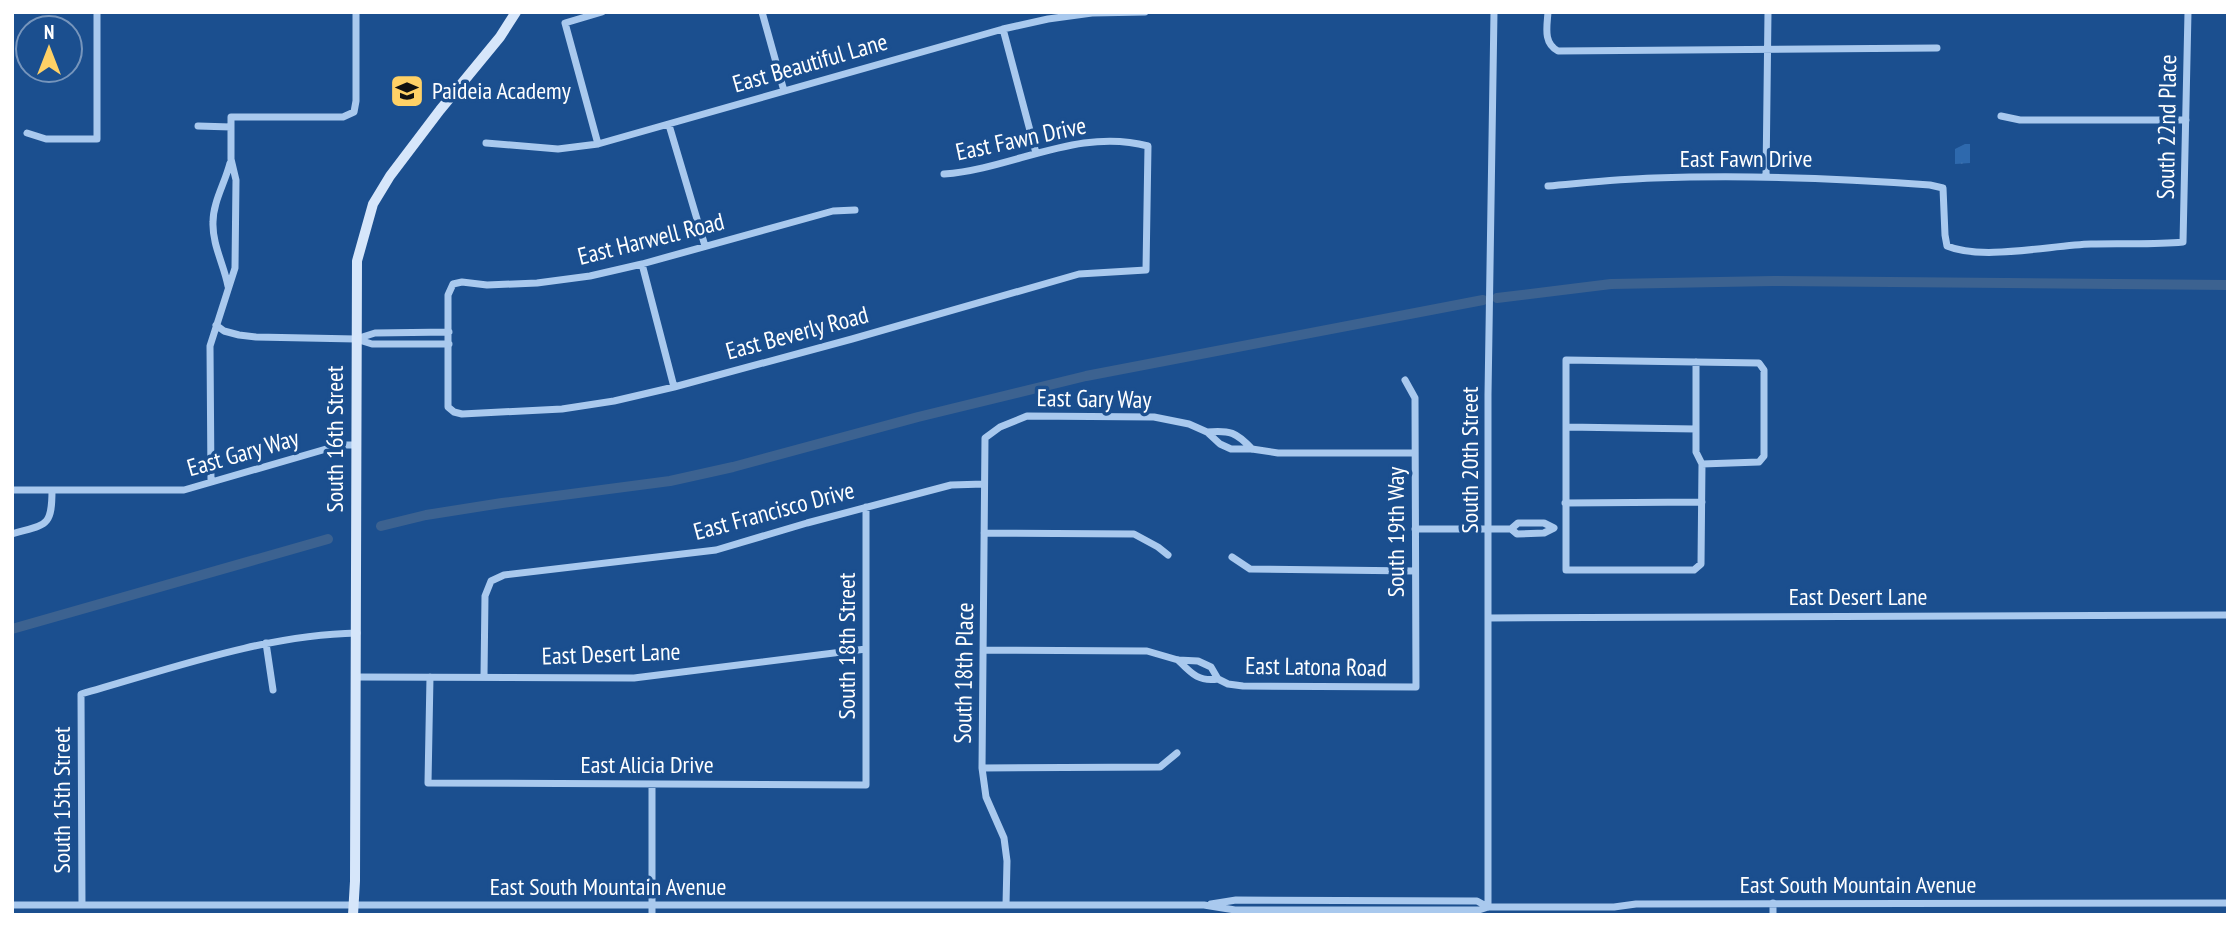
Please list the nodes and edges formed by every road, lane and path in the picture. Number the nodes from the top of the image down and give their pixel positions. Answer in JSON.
{"nodes":[{"id":1,"x":97,"y":12,"type":"edge"},
{"id":2,"x":356,"y":12,"type":"edge"},
{"id":3,"x":516,"y":12,"type":"edge"},
{"id":4,"x":602,"y":12,"type":"edge"},
{"id":5,"x":762,"y":12,"type":"edge"},
{"id":6,"x":1494,"y":12,"type":"edge"},
{"id":7,"x":1548,"y":12,"type":"edge"},
{"id":8,"x":1768,"y":12,"type":"edge"},
{"id":9,"x":2188,"y":12,"type":"edge"},
{"id":10,"x":1145,"y":13,"type":"edge"},
{"id":11,"x":1003,"y":29,"type":"junction"},
{"id":12,"x":1937,"y":48,"type":"dead end"},
{"id":13,"x":1767,"y":49,"type":"junction"},
{"id":14,"x":784,"y":91,"type":"junction"},
{"id":15,"x":2001,"y":116,"type":"dead end"},
{"id":16,"x":2186,"y":120,"type":"junction"},
{"id":17,"x":669,"y":125,"type":"junction"},
{"id":18,"x":198,"y":127,"type":"dead end"},
{"id":19,"x":231,"y":127,"type":"junction"},
{"id":20,"x":27,"y":133,"type":"dead end"},
{"id":21,"x":486,"y":143,"type":"dead end"},
{"id":22,"x":598,"y":144,"type":"junction"},
{"id":23,"x":1036,"y":152,"type":"junction"},
{"id":24,"x":231,"y":159,"type":"junction"},
{"id":25,"x":944,"y":174,"type":"dead end"},
{"id":26,"x":1766,"y":177,"type":"junction"},
{"id":27,"x":1548,"y":186,"type":"dead end"},
{"id":28,"x":855,"y":210,"type":"dead end"},
{"id":29,"x":705,"y":246,"type":"junction"},
{"id":30,"x":1947,"y":246,"type":"joint"},
{"id":31,"x":642,"y":264,"type":"junction"},
{"id":32,"x":1146,"y":270,"type":"joint"},
{"id":33,"x":228,"y":289,"type":"junction"},
{"id":34,"x":216,"y":325,"type":"junction"},
{"id":35,"x":449,"y":332,"type":"junction"},
{"id":36,"x":356,"y":339,"type":"junction"},
{"id":37,"x":449,"y":344,"type":"junction"},
{"id":38,"x":1696,"y":362,"type":"junction"},
{"id":39,"x":1405,"y":380,"type":"dead end"},
{"id":40,"x":674,"y":387,"type":"junction"},
{"id":41,"x":1566,"y":427,"type":"junction"},
{"id":42,"x":1696,"y":429,"type":"junction"},
{"id":43,"x":1207,"y":432,"type":"junction"},
{"id":44,"x":985,"y":438,"type":"joint"},
{"id":45,"x":356,"y":445,"type":"junction"},
{"id":46,"x":1252,"y":449,"type":"junction"},
{"id":47,"x":1415,"y":453,"type":"junction"},
{"id":48,"x":1702,"y":464,"type":"junction"},
{"id":49,"x":211,"y":482,"type":"junction"},
{"id":50,"x":984,"y":484,"type":"junction"},
{"id":51,"x":52,"y":490,"type":"junction"},
{"id":52,"x":12,"y":491,"type":"edge"},
{"id":53,"x":1702,"y":502,"type":"junction"},
{"id":54,"x":1565,"y":503,"type":"junction"},
{"id":55,"x":866,"y":507,"type":"junction"},
{"id":56,"x":1566,"y":528,"type":"junction"},
{"id":57,"x":1415,"y":529,"type":"junction"},
{"id":58,"x":1489,"y":529,"type":"junction"},
{"id":59,"x":984,"y":533,"type":"junction"},
{"id":60,"x":12,"y":534,"type":"edge"},
{"id":61,"x":1168,"y":555,"type":"dead end"},
{"id":62,"x":1232,"y":556,"type":"dead end"},
{"id":63,"x":1415,"y":571,"type":"junction"},
{"id":64,"x":2228,"y":615,"type":"edge"},
{"id":65,"x":1489,"y":618,"type":"junction"},
{"id":66,"x":357,"y":633,"type":"junction"},
{"id":67,"x":265,"y":643,"type":"junction"},
{"id":68,"x":866,"y":649,"type":"junction"},
{"id":69,"x":983,"y":650,"type":"junction"},
{"id":70,"x":1178,"y":660,"type":"junction"},
{"id":71,"x":484,"y":676,"type":"junction"},
{"id":72,"x":357,"y":677,"type":"junction"},
{"id":73,"x":430,"y":677,"type":"junction"},
{"id":74,"x":1218,"y":679,"type":"junction"},
{"id":75,"x":1416,"y":687,"type":"joint"},
{"id":76,"x":273,"y":690,"type":"dead end"},
{"id":77,"x":1177,"y":753,"type":"dead end"},
{"id":78,"x":982,"y":768,"type":"junction"},
{"id":79,"x":652,"y":784,"type":"junction"},
{"id":80,"x":866,"y":785,"type":"joint"},
{"id":81,"x":1773,"y":903,"type":"junction"},
{"id":82,"x":2228,"y":903,"type":"edge"},
{"id":83,"x":12,"y":905,"type":"edge"},
{"id":84,"x":30,"y":905,"type":"junction"},
{"id":85,"x":82,"y":905,"type":"junction"},
{"id":86,"x":149,"y":905,"type":"junction"},
{"id":87,"x":1006,"y":905,"type":"junction"},
{"id":88,"x":1204,"y":905,"type":"junction"},
{"id":89,"x":2054,"y":905,"type":"junction"},
{"id":90,"x":273,"y":910,"type":"edge"},
{"id":91,"x":354,"y":910,"type":"edge"},
{"id":92,"x":652,"y":910,"type":"edge"},
{"id":93,"x":1492,"y":910,"type":"edge"},
{"id":94,"x":1614,"y":911,"type":"edge"},
{"id":95,"x":30,"y":915,"type":"edge"},
{"id":96,"x":149,"y":915,"type":"edge"},
{"id":97,"x":1204,"y":915,"type":"edge"},
{"id":98,"x":1773,"y":915,"type":"edge"},
{"id":99,"x":2054,"y":915,"type":"edge"}],
"edges":[{"from":1,"to":20,"type":"street"},
{"from":2,"to":19,"type":"street"},
{"from":3,"to":36,"type":"main road","name":"South 16th Street"},
{"from":4,"to":22,"type":"street"},
{"from":5,"to":14,"type":"street"},
{"from":6,"to":58,"type":"street","name":"South 20th Street"},
{"from":7,"to":13,"type":"street"},
{"from":8,"to":13,"type":"street"},
{"from":9,"to":16,"type":"street","name":"South 22nd Place"},
{"from":10,"to":11,"type":"street","name":"East Beautiful Lane"},
{"from":11,"to":14,"type":"street","name":"East Beautiful Lane"},
{"from":11,"to":23,"type":"street"},
{"from":12,"to":13,"type":"street"},
{"from":13,"to":26,"type":"street"},
{"from":14,"to":17,"type":"street","name":"East Beautiful Lane"},
{"from":15,"to":16,"type":"street"},
{"from":16,"to":30,"type":"street","name":"South 22nd Place"},
{"from":17,"to":22,"type":"street","name":"East Beautiful Lane"},
{"from":17,"to":29,"type":"street"},
{"from":18,"to":19,"type":"street"},
{"from":19,"to":24,"type":"street"},
{"from":21,"to":22,"type":"street","name":"East Beautiful Lane"},
{"from":23,"to":25,"type":"street","name":"East Fawn Drive"},
{"from":23,"to":32,"type":"street","name":"East Fawn Drive"},
{"from":24,"to":33,"type":"street"},
{"from":24,"to":33,"type":"street"},
{"from":26,"to":27,"type":"street","name":"East Fawn Drive"},
{"from":26,"to":30,"type":"street","name":"East Fawn Drive"},
{"from":28,"to":29,"type":"street","name":"East Harwell Road"},
{"from":29,"to":31,"type":"street","name":"East Harwell Road"},
{"from":31,"to":35,"type":"street","name":"East Harwell Road"},
{"from":31,"to":40,"type":"street"},
{"from":32,"to":40,"type":"street","name":"East Beverly Road"},
{"from":33,"to":34,"type":"street"},
{"from":34,"to":36,"type":"street"},
{"from":34,"to":49,"type":"street"},
{"from":35,"to":36,"type":"street"},
{"from":35,"to":37,"type":"street"},
{"from":36,"to":37,"type":"street"},
{"from":36,"to":45,"type":"main road","name":"South 16th Street"},
{"from":37,"to":40,"type":"street","name":"East Beverly Road"},
{"from":38,"to":41,"type":"street"},
{"from":38,"to":42,"type":"street"},
{"from":38,"to":48,"type":"street"},
{"from":39,"to":47,"type":"street","name":"South 19th Way"},
{"from":41,"to":42,"type":"street"},
{"from":41,"to":54,"type":"street"},
{"from":42,"to":48,"type":"street"},
{"from":43,"to":44,"type":"street","name":"East Gary Way"},
{"from":43,"to":46,"type":"street","name":"East Gary Way"},
{"from":43,"to":46,"type":"street","name":"East Gary Way"},
{"from":44,"to":50,"type":"street","name":"South 18th Place"},
{"from":45,"to":49,"type":"street","name":"East Gary Way"},
{"from":45,"to":66,"type":"main road","name":"South 16th Street"},
{"from":46,"to":47,"type":"street","name":"East Gary Way"},
{"from":47,"to":57,"type":"street","name":"South 19th Way"},
{"from":48,"to":53,"type":"street"},
{"from":49,"to":51,"type":"street","name":"East Gary Way"},
{"from":50,"to":55,"type":"street","name":"East Francisco Drive"},
{"from":50,"to":59,"type":"street","name":"South 18th Place"},
{"from":51,"to":52,"type":"street","name":"East Gary Way"},
{"from":51,"to":60,"type":"street"},
{"from":53,"to":54,"type":"street"},
{"from":53,"to":56,"type":"street"},
{"from":54,"to":56,"type":"street"},
{"from":55,"to":68,"type":"street","name":"South 18th Street"},
{"from":55,"to":71,"type":"street","name":"East Francisco Drive"},
{"from":56,"to":58,"type":"street"},
{"from":57,"to":58,"type":"street"},
{"from":57,"to":63,"type":"street","name":"South 19th Way"},
{"from":58,"to":65,"type":"street","name":"South 20th Street"},
{"from":59,"to":61,"type":"street"},
{"from":59,"to":69,"type":"street","name":"South 18th Place"},
{"from":62,"to":63,"type":"street"},
{"from":63,"to":75,"type":"street","name":"South 19th Way"},
{"from":64,"to":65,"type":"street","name":"East Desert Lane"},
{"from":65,"to":93,"type":"street","name":"South 20th Street"},
{"from":66,"to":67,"type":"street"},
{"from":66,"to":72,"type":"main road","name":"South 16th Street"},
{"from":67,"to":76,"type":"street"},
{"from":67,"to":85,"type":"street","name":"South 15th Street"},
{"from":68,"to":71,"type":"street","name":"East Desert Lane"},
{"from":68,"to":80,"type":"street","name":"South 18th Street"},
{"from":69,"to":70,"type":"street","name":"East Latona Road"},
{"from":69,"to":78,"type":"street","name":"South 18th Place"},
{"from":70,"to":74,"type":"street","name":"East Latona Road"},
{"from":70,"to":74,"type":"street","name":"East Latona Road"},
{"from":71,"to":73,"type":"street","name":"East Desert Lane"},
{"from":72,"to":73,"type":"street","name":"East Desert Lane"},
{"from":72,"to":91,"type":"main road","name":"South 16th Street"},
{"from":73,"to":79,"type":"street","name":"East Alicia Drive"},
{"from":74,"to":75,"type":"street","name":"East Latona Road"},
{"from":77,"to":78,"type":"street"},
{"from":78,"to":87,"type":"street","name":"South 18th Place"},
{"from":79,"to":80,"type":"street","name":"East Alicia Drive"},
{"from":79,"to":92,"type":"street"},
{"from":81,"to":89,"type":"street","name":"East South Mountain Avenue"},
{"from":81,"to":94,"type":"street","name":"East South Mountain Avenue"},
{"from":81,"to":98,"type":"street"},
{"from":82,"to":89,"type":"street","name":"East South Mountain Avenue"},
{"from":83,"to":84,"type":"street","name":"East South Mountain Avenue"},
{"from":84,"to":85,"type":"street","name":"East South Mountain Avenue"},
{"from":84,"to":95,"type":"street","name":"South 15th Street"},
{"from":85,"to":86,"type":"street","name":"East South Mountain Avenue"},
{"from":86,"to":90,"type":"street","name":"East South Mountain Avenue"},
{"from":86,"to":96,"type":"street"},
{"from":87,"to":88,"type":"street","name":"East South Mountain Avenue"},
{"from":87,"to":92,"type":"street","name":"East South Mountain Avenue"},
{"from":88,"to":93,"type":"street","name":"East South Mountain Avenue"},
{"from":88,"to":97,"type":"street"},
{"from":89,"to":99,"type":"street"},
{"from":90,"to":91,"type":"street","name":"East South Mountain Avenue"},
{"from":91,"to":92,"type":"street","name":"East South Mountain Avenue"},
{"from":93,"to":94,"type":"street","name":"East South Mountain Avenue"}]}
